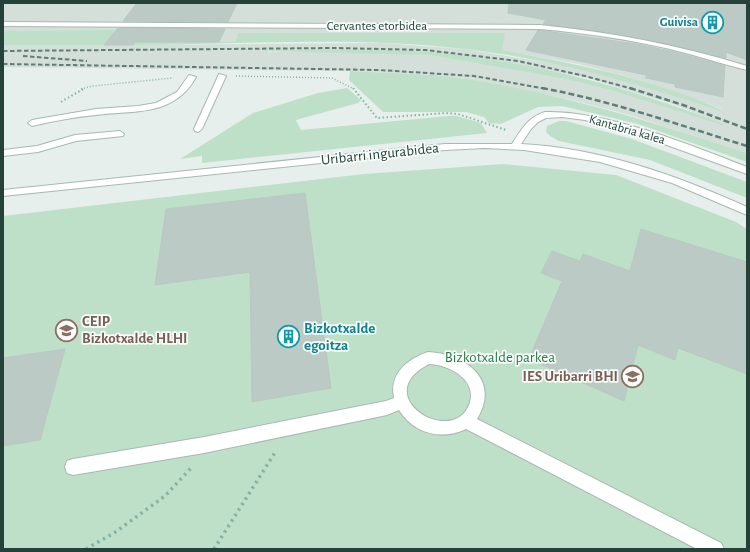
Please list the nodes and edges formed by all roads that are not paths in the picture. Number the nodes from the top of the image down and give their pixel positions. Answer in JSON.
{"nodes":[{"id":1,"x":3,"y":24,"type":"edge"},
{"id":2,"x":747,"y":68,"type":"edge"},
{"id":3,"x":222,"y":76,"type":"road end"},
{"id":4,"x":192,"y":77,"type":"road end"},
{"id":5,"x":32,"y":123,"type":"road end"},
{"id":6,"x":198,"y":129,"type":"dead end"},
{"id":7,"x":120,"y":134,"type":"dead end"},
{"id":8,"x":516,"y":145,"type":"junction"},
{"id":9,"x":3,"y":153,"type":"edge"},
{"id":10,"x":747,"y":170,"type":"edge"},
{"id":11,"x":3,"y":193,"type":"edge"},
{"id":12,"x":747,"y":211,"type":"edge"},
{"id":13,"x":401,"y":402,"type":"junction"},
{"id":14,"x":466,"y":421,"type":"junction"},
{"id":15,"x":73,"y":467,"type":"dead end"},
{"id":16,"x":715,"y":549,"type":"edge"}],
"edges":[{"from":1,"to":2,"type":"street","name":"Cervantes etorbidea"},
{"from":3,"to":6,"type":"street"},
{"from":4,"to":5,"type":"street"},
{"from":7,"to":9,"type":"street"},
{"from":8,"to":10,"type":"street","name":"Kantabria kalea"},
{"from":8,"to":11,"type":"street","name":"Uribarri ingurabidea"},
{"from":8,"to":12,"type":"street","name":"Uribarri ingurabidea"},
{"from":13,"to":14,"type":"street"},
{"from":13,"to":14,"type":"street"},
{"from":13,"to":15,"type":"street"},
{"from":14,"to":16,"type":"street"}]}
